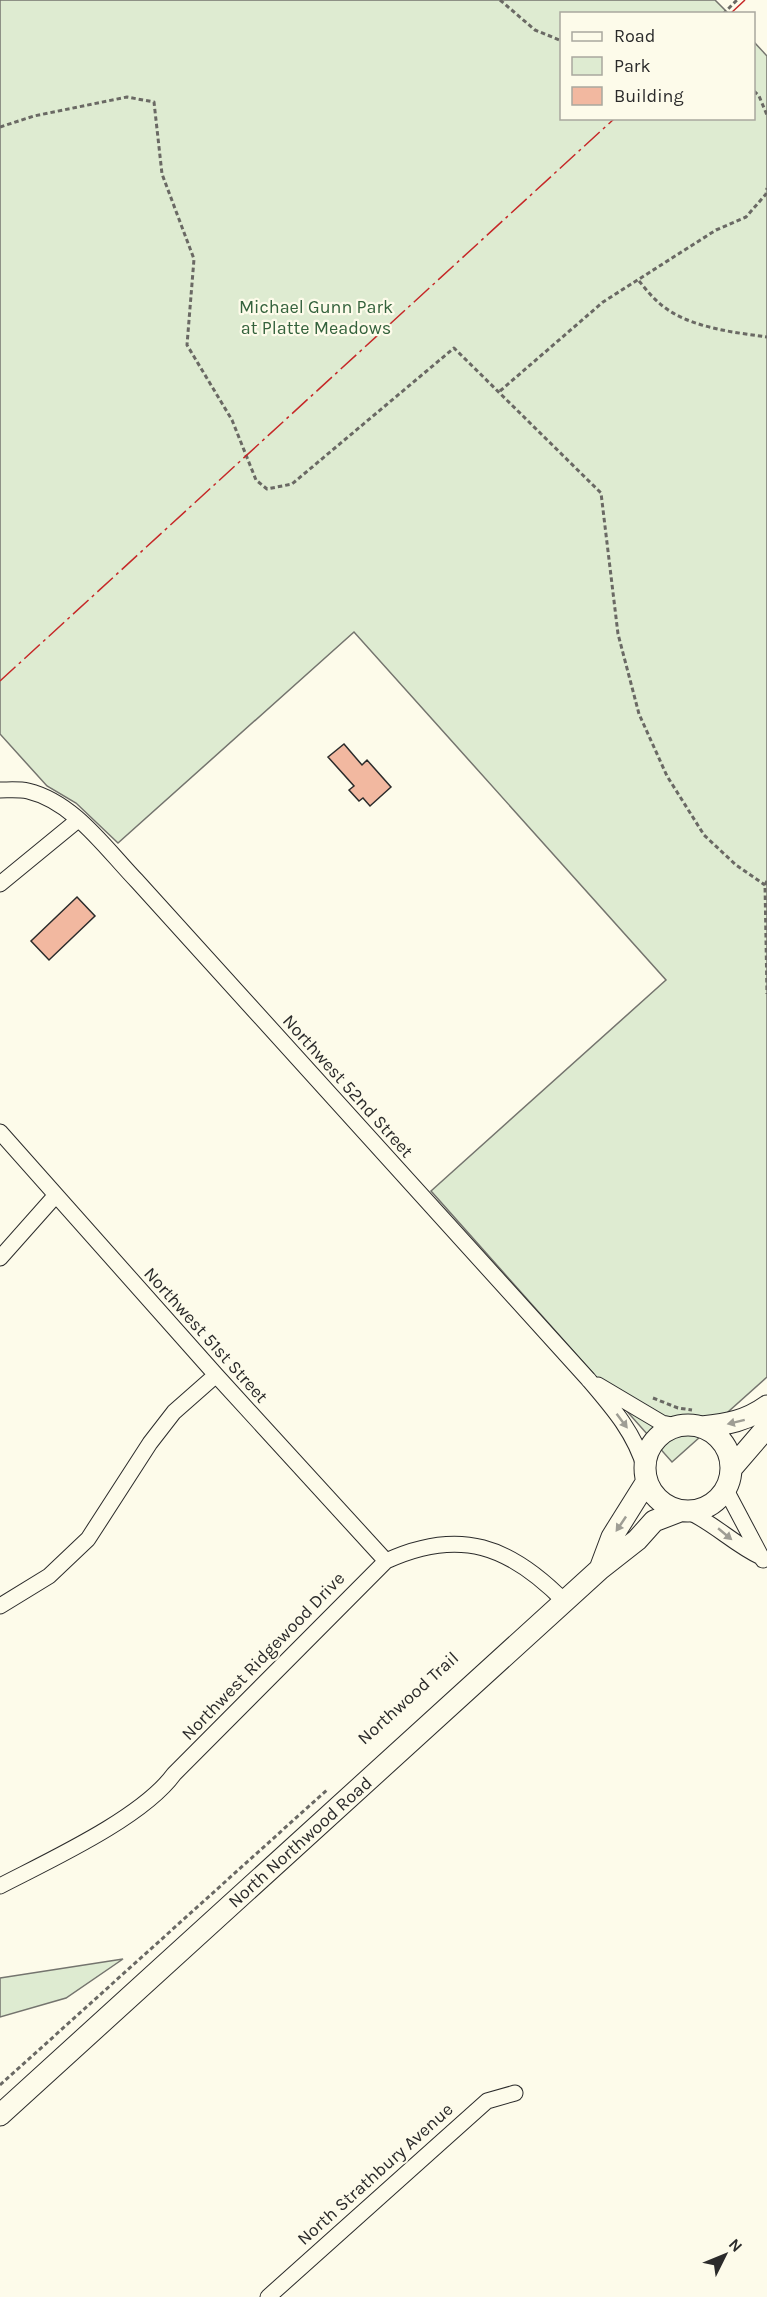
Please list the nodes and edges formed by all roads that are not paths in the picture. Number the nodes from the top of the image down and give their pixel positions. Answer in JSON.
{"nodes":[{"id":1,"x":0,"y":790,"type":"edge"},
{"id":2,"x":78,"y":820,"type":"junction"},
{"id":3,"x":0,"y":884,"type":"edge"},
{"id":4,"x":0,"y":1132,"type":"edge"},
{"id":5,"x":56,"y":1196,"type":"junction"},
{"id":6,"x":0,"y":1258,"type":"edge"},
{"id":7,"x":216,"y":1375,"type":"junction"},
{"id":8,"x":588,"y":1379,"type":"junction"},
{"id":9,"x":767,"y":1406,"type":"edge"},
{"id":10,"x":700,"y":1419,"type":"junction"},
{"id":11,"x":677,"y":1426,"type":"junction"},
{"id":12,"x":767,"y":1427,"type":"edge"},
{"id":13,"x":646,"y":1475,"type":"junction"},
{"id":14,"x":729,"y":1479,"type":"junction"},
{"id":15,"x":684,"y":1511,"type":"junction"},
{"id":16,"x":386,"y":1561,"type":"junction"},
{"id":17,"x":764,"y":1561,"type":"edge"},
{"id":18,"x":600,"y":1569,"type":"junction"},
{"id":19,"x":565,"y":1602,"type":"junction"},
{"id":20,"x":0,"y":1606,"type":"edge"},
{"id":21,"x":0,"y":1886,"type":"edge"},
{"id":22,"x":515,"y":2093,"type":"dead end"},
{"id":23,"x":0,"y":2115,"type":"edge"},
{"id":24,"x":268,"y":2297,"type":"edge"}],
"edges":[{"from":1,"to":2,"type":"street","name":"Northwest 52nd Street"},
{"from":2,"to":3,"type":"street"},
{"from":2,"to":8,"type":"street","name":"Northwest 52nd Street"},
{"from":4,"to":5,"type":"street","name":"Northwest 51st Street"},
{"from":5,"to":6,"type":"street"},
{"from":5,"to":7,"type":"street","name":"Northwest 51st Street"},
{"from":7,"to":16,"type":"street","name":"Northwest 51st Street"},
{"from":7,"to":20,"type":"street"},
{"from":8,"to":11,"type":"street","name":"Northwest 52nd Street"},
{"from":8,"to":13,"type":"street","name":"Northwest 52nd Street","one_way":true},
{"from":9,"to":10,"type":"street","one_way":true},
{"from":10,"to":11,"type":"street"},
{"from":10,"to":14,"type":"street"},
{"from":11,"to":13,"type":"street"},
{"from":12,"to":14,"type":"street"},
{"from":13,"to":15,"type":"street"},
{"from":13,"to":18,"type":"street","name":"North Northwood Road","one_way":true},
{"from":14,"to":15,"type":"street"},
{"from":14,"to":17,"type":"street"},
{"from":15,"to":17,"type":"street","one_way":true},
{"from":15,"to":18,"type":"street","name":"North Northwood Road"},
{"from":16,"to":19,"type":"street","name":"Northwest Ridgewood Drive"},
{"from":16,"to":21,"type":"street","name":"Northwest Ridgewood Drive"},
{"from":18,"to":19,"type":"street","name":"North Northwood Road"},
{"from":19,"to":23,"type":"street","name":"North Northwood Road"},
{"from":22,"to":24,"type":"street","name":"North Strathbury Avenue"}]}
